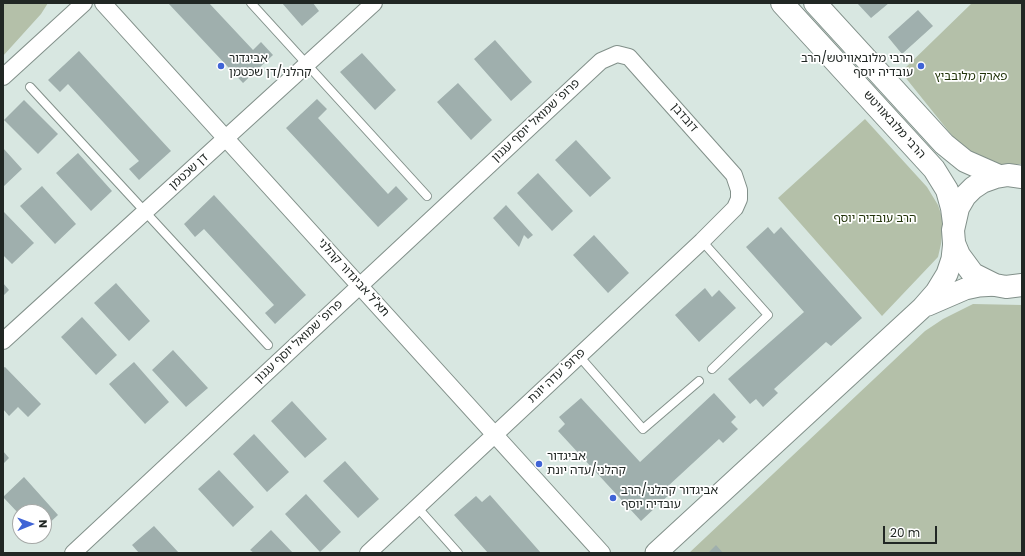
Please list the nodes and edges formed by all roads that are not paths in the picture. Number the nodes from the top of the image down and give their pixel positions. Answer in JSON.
{"nodes":[{"id":1,"x":84,"y":3,"type":"edge"},
{"id":2,"x":103,"y":3,"type":"edge"},
{"id":3,"x":251,"y":3,"type":"edge"},
{"id":4,"x":374,"y":3,"type":"edge"},
{"id":5,"x":782,"y":3,"type":"edge"},
{"id":6,"x":815,"y":3,"type":"edge"},
{"id":7,"x":617,"y":54,"type":"joint"},
{"id":8,"x":307,"y":64,"type":"junction"},
{"id":9,"x":3,"y":78,"type":"edge"},
{"id":10,"x":30,"y":87,"type":"dead end"},
{"id":11,"x":226,"y":138,"type":"junction"},
{"id":12,"x":999,"y":176,"type":"junction"},
{"id":13,"x":1022,"y":177,"type":"edge"},
{"id":14,"x":739,"y":194,"type":"joint"},
{"id":15,"x":427,"y":196,"type":"dead end"},
{"id":16,"x":145,"y":212,"type":"junction"},
{"id":17,"x":954,"y":232,"type":"junction"},
{"id":18,"x":702,"y":241,"type":"junction"},
{"id":19,"x":360,"y":285,"type":"junction"},
{"id":20,"x":1014,"y":286,"type":"edge"},
{"id":21,"x":922,"y":308,"type":"junction"},
{"id":22,"x":3,"y":341,"type":"edge"},
{"id":23,"x":268,"y":345,"type":"dead end"},
{"id":24,"x":579,"y":356,"type":"junction"},
{"id":25,"x":712,"y":369,"type":"dead end"},
{"id":26,"x":699,"y":381,"type":"dead end"},
{"id":27,"x":495,"y":434,"type":"junction"},
{"id":28,"x":417,"y":507,"type":"junction"},
{"id":29,"x":73,"y":553,"type":"edge"},
{"id":30,"x":368,"y":553,"type":"edge"},
{"id":31,"x":458,"y":553,"type":"edge"},
{"id":32,"x":602,"y":553,"type":"edge"},
{"id":33,"x":656,"y":553,"type":"edge"}],
"edges":[{"from":1,"to":9,"type":"street"},
{"from":2,"to":11,"type":"street","name":"תא\"ל אביגדור קהלני"},
{"from":3,"to":8,"type":"lane"},
{"from":4,"to":8,"type":"street","name":"דן שכטמן"},
{"from":5,"to":17,"type":"main road","name":"הרבי מלובאוויטש"},
{"from":6,"to":12,"type":"main road","name":"הרבי מלובאוויטש"},
{"from":7,"to":14,"type":"street","name":"דובדבן"},
{"from":7,"to":19,"type":"street","name":"פרופ' שמואל יוסף עגנון"},
{"from":8,"to":11,"type":"street","name":"דן שכטמן"},
{"from":8,"to":15,"type":"lane"},
{"from":10,"to":16,"type":"lane"},
{"from":11,"to":16,"type":"street","name":"דן שכטמן"},
{"from":11,"to":19,"type":"street","name":"תא\"ל אביגדור קהלני"},
{"from":12,"to":13,"type":"main road"},
{"from":12,"to":17,"type":"main road"},
{"from":14,"to":18,"type":"street","name":"פרופ' עדה יונת"},
{"from":16,"to":22,"type":"street","name":"דן שכטמן"},
{"from":16,"to":23,"type":"lane"},
{"from":17,"to":20,"type":"main road","name":"הרבי מלובאוויטש"},
{"from":17,"to":21,"type":"street"},
{"from":18,"to":24,"type":"street","name":"פרופ' עדה יונת"},
{"from":18,"to":25,"type":"lane"},
{"from":19,"to":27,"type":"street","name":"תא\"ל אביגדור קהלני"},
{"from":19,"to":29,"type":"street","name":"פרופ' שמואל יוסף עגנון"},
{"from":20,"to":21,"type":"street"},
{"from":21,"to":33,"type":"street"},
{"from":24,"to":26,"type":"lane"},
{"from":24,"to":27,"type":"street","name":"פרופ' עדה יונת"},
{"from":27,"to":28,"type":"street","name":"פרופ' עדה יונת"},
{"from":27,"to":32,"type":"street","name":"תא\"ל אביגדור קהלני"},
{"from":28,"to":30,"type":"street","name":"פרופ' עדה יונת"},
{"from":28,"to":31,"type":"lane"}]}
